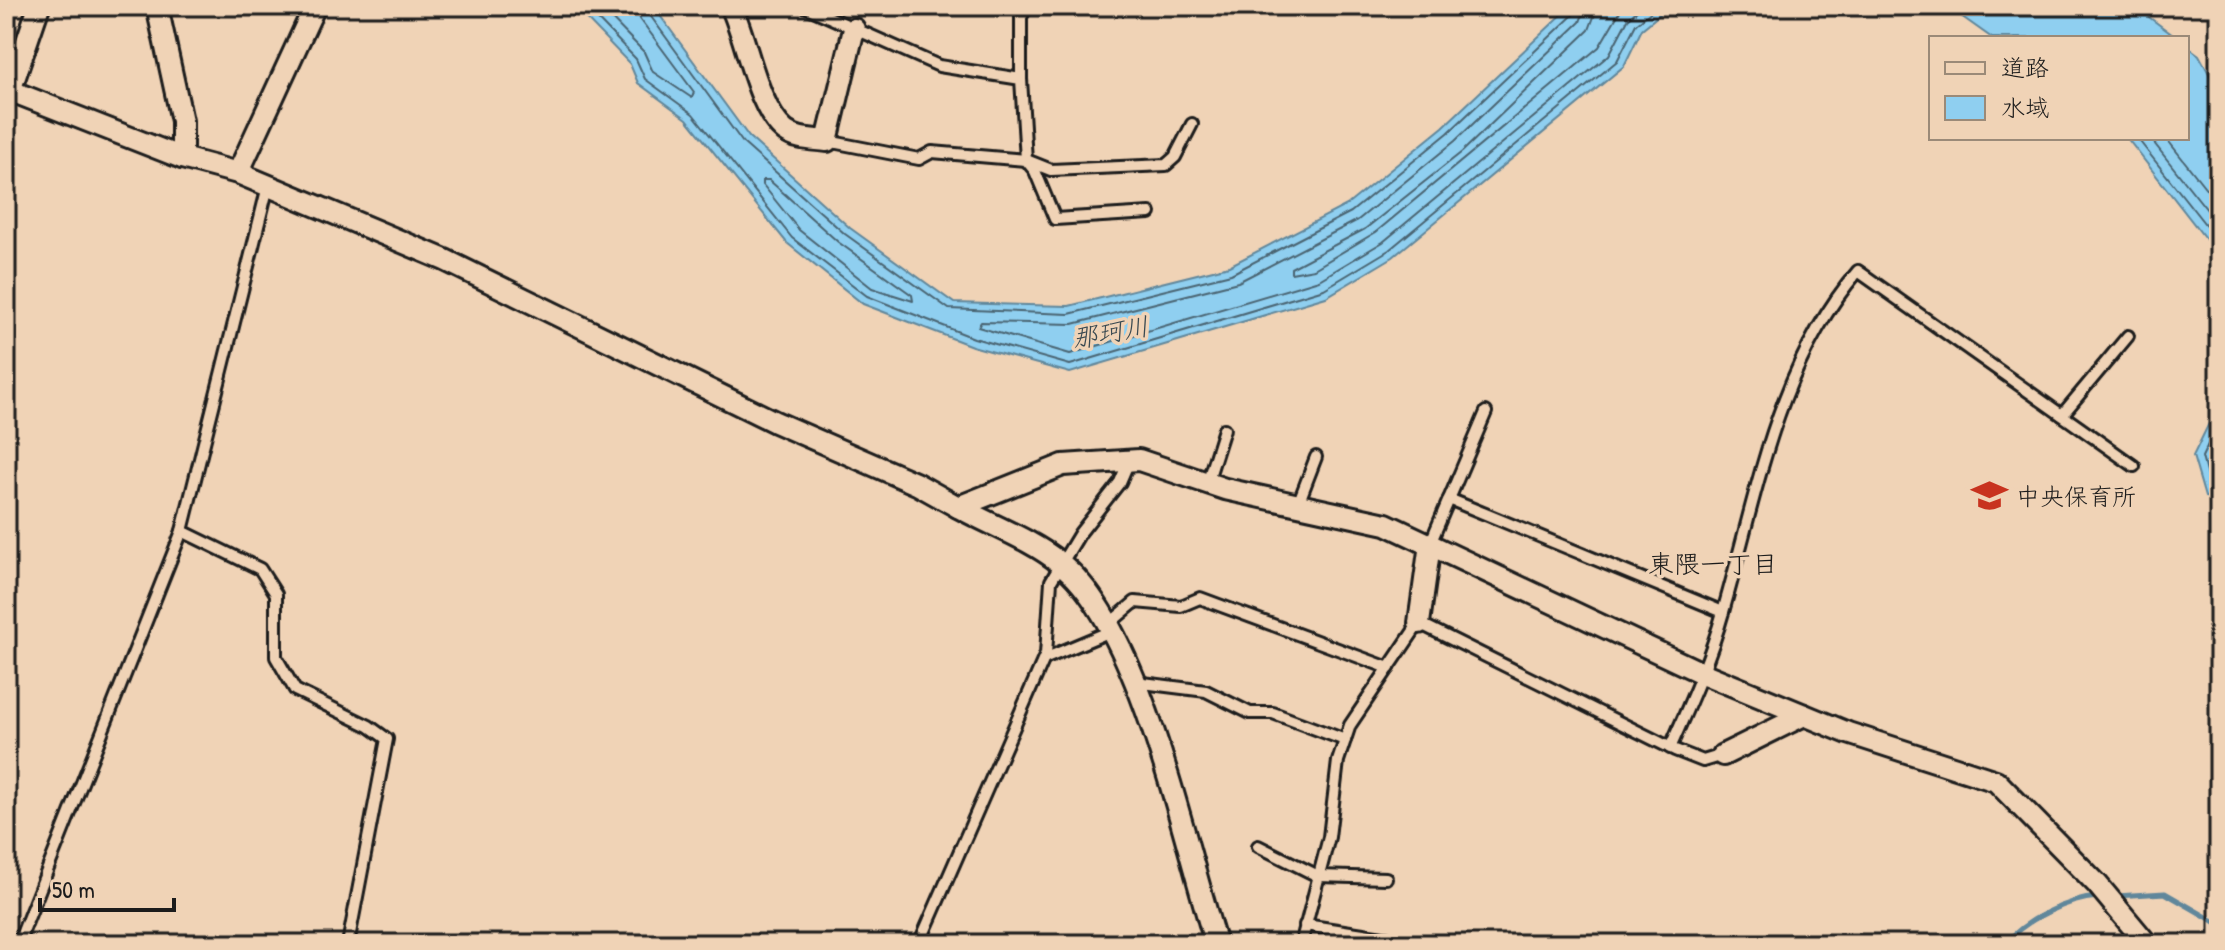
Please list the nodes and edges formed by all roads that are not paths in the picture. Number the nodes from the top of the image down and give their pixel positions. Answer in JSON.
{"nodes":[{"id":1,"x":39,"y":6,"type":"edge"},
{"id":2,"x":157,"y":6,"type":"edge"},
{"id":3,"x":315,"y":6,"type":"edge"},
{"id":4,"x":731,"y":6,"type":"edge"},
{"id":5,"x":804,"y":6,"type":"edge"},
{"id":6,"x":1027,"y":6,"type":"edge"},
{"id":7,"x":854,"y":29,"type":"junction"},
{"id":8,"x":1021,"y":79,"type":"junction"},
{"id":9,"x":7,"y":94,"type":"edge"},
{"id":10,"x":1192,"y":124,"type":"dead end"},
{"id":11,"x":827,"y":141,"type":"junction"},
{"id":12,"x":182,"y":158,"type":"junction"},
{"id":13,"x":1026,"y":160,"type":"junction"},
{"id":14,"x":238,"y":173,"type":"junction"},
{"id":15,"x":268,"y":186,"type":"junction"},
{"id":16,"x":1150,"y":213,"type":"dead end"},
{"id":17,"x":2128,"y":336,"type":"dead end"},
{"id":18,"x":1486,"y":412,"type":"dead end"},
{"id":19,"x":2062,"y":415,"type":"junction"},
{"id":20,"x":1224,"y":429,"type":"dead end"},
{"id":21,"x":1316,"y":457,"type":"dead end"},
{"id":22,"x":1129,"y":461,"type":"junction"},
{"id":23,"x":2134,"y":466,"type":"dead end"},
{"id":24,"x":1207,"y":483,"type":"junction"},
{"id":25,"x":1449,"y":499,"type":"junction"},
{"id":26,"x":1298,"y":504,"type":"junction"},
{"id":27,"x":958,"y":507,"type":"junction"},
{"id":28,"x":182,"y":531,"type":"junction"},
{"id":29,"x":1430,"y":544,"type":"junction"},
{"id":30,"x":1060,"y":562,"type":"junction"},
{"id":31,"x":1723,"y":612,"type":"junction"},
{"id":32,"x":1419,"y":623,"type":"junction"},
{"id":33,"x":1111,"y":627,"type":"junction"},
{"id":34,"x":1044,"y":659,"type":"junction"},
{"id":35,"x":1389,"y":668,"type":"junction"},
{"id":36,"x":1702,"y":673,"type":"junction"},
{"id":37,"x":1135,"y":682,"type":"junction"},
{"id":38,"x":1804,"y":715,"type":"junction"},
{"id":39,"x":1345,"y":740,"type":"junction"},
{"id":40,"x":1670,"y":748,"type":"junction"},
{"id":41,"x":1723,"y":755,"type":"joint"},
{"id":42,"x":1258,"y":846,"type":"dead end"},
{"id":43,"x":1318,"y":876,"type":"junction"},
{"id":44,"x":1386,"y":878,"type":"dead end"},
{"id":45,"x":1305,"y":925,"type":"junction"},
{"id":46,"x":18,"y":944,"type":"edge"},
{"id":47,"x":348,"y":944,"type":"edge"},
{"id":48,"x":919,"y":944,"type":"edge"},
{"id":49,"x":1216,"y":944,"type":"edge"},
{"id":50,"x":1301,"y":944,"type":"edge"},
{"id":51,"x":1428,"y":944,"type":"edge"},
{"id":52,"x":2147,"y":944,"type":"edge"}],
"edges":[{"from":1,"to":9,"type":"street"},
{"from":2,"to":12,"type":"street"},
{"from":3,"to":14,"type":"street"},
{"from":4,"to":11,"type":"street"},
{"from":5,"to":7,"type":"lane"},
{"from":6,"to":8,"type":"lane"},
{"from":7,"to":8,"type":"lane"},
{"from":7,"to":11,"type":"street"},
{"from":8,"to":13,"type":"lane"},
{"from":9,"to":12,"type":"street"},
{"from":10,"to":13,"type":"lane"},
{"from":11,"to":13,"type":"lane"},
{"from":12,"to":14,"type":"street"},
{"from":13,"to":16,"type":"lane"},
{"from":14,"to":15,"type":"street"},
{"from":15,"to":27,"type":"street"},
{"from":15,"to":28,"type":"lane"},
{"from":17,"to":19,"type":"lane"},
{"from":18,"to":25,"type":"lane"},
{"from":19,"to":23,"type":"lane"},
{"from":19,"to":31,"type":"lane"},
{"from":20,"to":24,"type":"lane"},
{"from":21,"to":26,"type":"lane"},
{"from":22,"to":24,"type":"street"},
{"from":22,"to":27,"type":"street"},
{"from":22,"to":30,"type":"lane"},
{"from":24,"to":26,"type":"street"},
{"from":25,"to":29,"type":"lane"},
{"from":25,"to":31,"type":"lane"},
{"from":26,"to":29,"type":"street"},
{"from":27,"to":30,"type":"street"},
{"from":28,"to":46,"type":"lane"},
{"from":28,"to":47,"type":"lane"},
{"from":29,"to":32,"type":"street"},
{"from":29,"to":36,"type":"street"},
{"from":30,"to":33,"type":"street"},
{"from":30,"to":34,"type":"lane"},
{"from":31,"to":36,"type":"lane"},
{"from":32,"to":35,"type":"lane"},
{"from":32,"to":40,"type":"lane"},
{"from":33,"to":34,"type":"lane"},
{"from":33,"to":35,"type":"lane"},
{"from":33,"to":37,"type":"street"},
{"from":34,"to":48,"type":"lane"},
{"from":35,"to":39,"type":"lane"},
{"from":36,"to":38,"type":"street"},
{"from":36,"to":40,"type":"lane"},
{"from":37,"to":39,"type":"lane"},
{"from":37,"to":49,"type":"street"},
{"from":38,"to":41,"type":"street"},
{"from":38,"to":52,"type":"street"},
{"from":39,"to":43,"type":"lane"},
{"from":40,"to":41,"type":"lane"},
{"from":42,"to":43,"type":"lane"},
{"from":43,"to":44,"type":"lane"},
{"from":43,"to":45,"type":"lane"},
{"from":45,"to":50,"type":"lane"},
{"from":45,"to":51,"type":"lane"}]}
